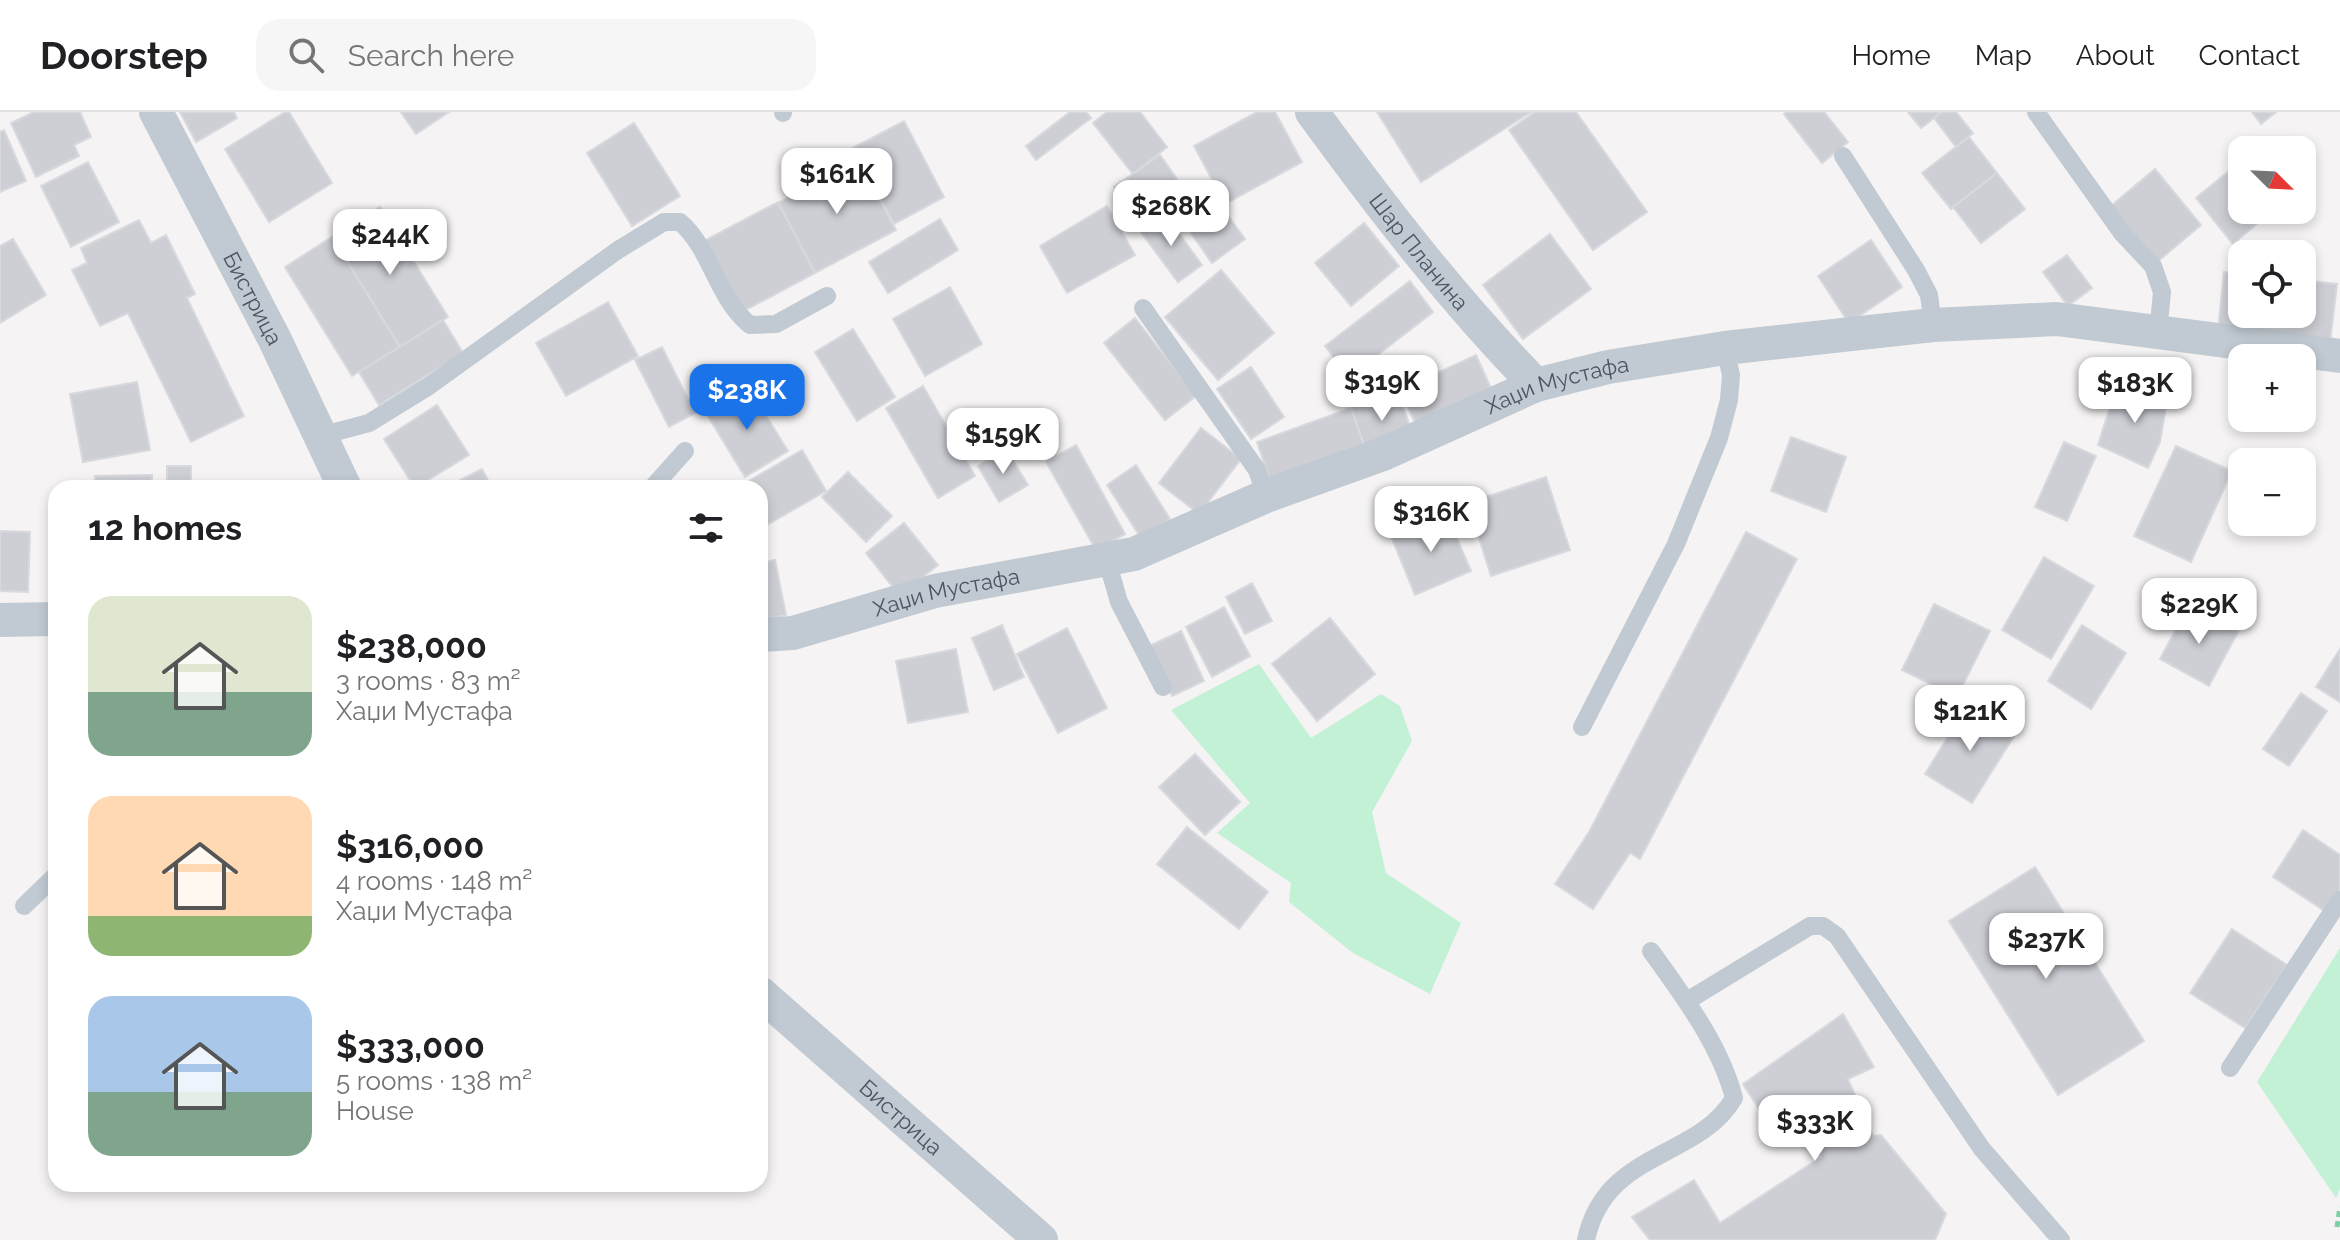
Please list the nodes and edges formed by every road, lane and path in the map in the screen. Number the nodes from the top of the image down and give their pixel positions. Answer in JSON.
{"nodes":[{"id":1,"x":156,"y":112,"type":"edge"},
{"id":2,"x":1312,"y":112,"type":"edge"},
{"id":3,"x":2036,"y":112,"type":"edge"},
{"id":4,"x":1843,"y":156,"type":"dead end"},
{"id":5,"x":827,"y":296,"type":"dead end"},
{"id":6,"x":1143,"y":308,"type":"dead end"},
{"id":7,"x":1933,"y":325,"type":"junction"},
{"id":8,"x":2158,"y":333,"type":"junction"},
{"id":9,"x":1725,"y":348,"type":"junction"},
{"id":10,"x":2340,"y":356,"type":"edge"},
{"id":11,"x":1536,"y":385,"type":"junction"},
{"id":12,"x":320,"y":436,"type":"junction"},
{"id":13,"x":685,"y":451,"type":"dead end"},
{"id":14,"x":341,"y":480,"type":"edge"},
{"id":15,"x":659,"y":480,"type":"edge"},
{"id":16,"x":1266,"y":496,"type":"junction"},
{"id":17,"x":1106,"y":557,"type":"junction"},
{"id":18,"x":48,"y":619,"type":"edge"},
{"id":19,"x":0,"y":620,"type":"edge"},
{"id":20,"x":768,"y":635,"type":"edge"},
{"id":21,"x":1163,"y":687,"type":"dead end"},
{"id":22,"x":1582,"y":727,"type":"dead end"},
{"id":23,"x":48,"y":883,"type":"edge"},
{"id":24,"x":2340,"y":900,"type":"edge"},
{"id":25,"x":24,"y":906,"type":"dead end"},
{"id":26,"x":1651,"y":951,"type":"dead end"},
{"id":27,"x":768,"y":1000,"type":"edge"},
{"id":28,"x":1687,"y":1001,"type":"junction"},
{"id":29,"x":2230,"y":1068,"type":"dead end"},
{"id":30,"x":2340,"y":1207,"type":"edge"},
{"id":31,"x":2337,"y":1227,"type":"dead end"},
{"id":32,"x":1023,"y":1234,"type":"edge"},
{"id":33,"x":1586,"y":1240,"type":"edge"},
{"id":34,"x":2061,"y":1240,"type":"edge"}],
"edges":[{"from":1,"to":12,"type":"street","name":"Бистрица"},
{"from":2,"to":11,"type":"street","name":"Шар Планина"},
{"from":3,"to":8,"type":"lane"},
{"from":4,"to":7,"type":"lane"},
{"from":5,"to":12,"type":"lane"},
{"from":6,"to":16,"type":"lane"},
{"from":7,"to":8,"type":"street","name":"Хаџи Мустафа"},
{"from":7,"to":9,"type":"street","name":"Хаџи Мустафа"},
{"from":8,"to":10,"type":"street","name":"Хаџи Мустафа"},
{"from":9,"to":11,"type":"street","name":"Хаџи Мустафа"},
{"from":9,"to":22,"type":"lane"},
{"from":11,"to":16,"type":"street","name":"Хаџи Мустафа"},
{"from":12,"to":14,"type":"street","name":"Бистрица"},
{"from":13,"to":15,"type":"lane"},
{"from":16,"to":17,"type":"street","name":"Хаџи Мустафа"},
{"from":17,"to":20,"type":"street","name":"Хаџи Мустафа"},
{"from":17,"to":21,"type":"lane"},
{"from":18,"to":19,"type":"street"},
{"from":23,"to":25,"type":"lane"},
{"from":24,"to":29,"type":"lane"},
{"from":26,"to":28,"type":"lane"},
{"from":27,"to":32,"type":"street","name":"Бистрица"},
{"from":28,"to":33,"type":"lane"},
{"from":28,"to":34,"type":"lane"},
{"from":30,"to":31,"type":"path"}]}
